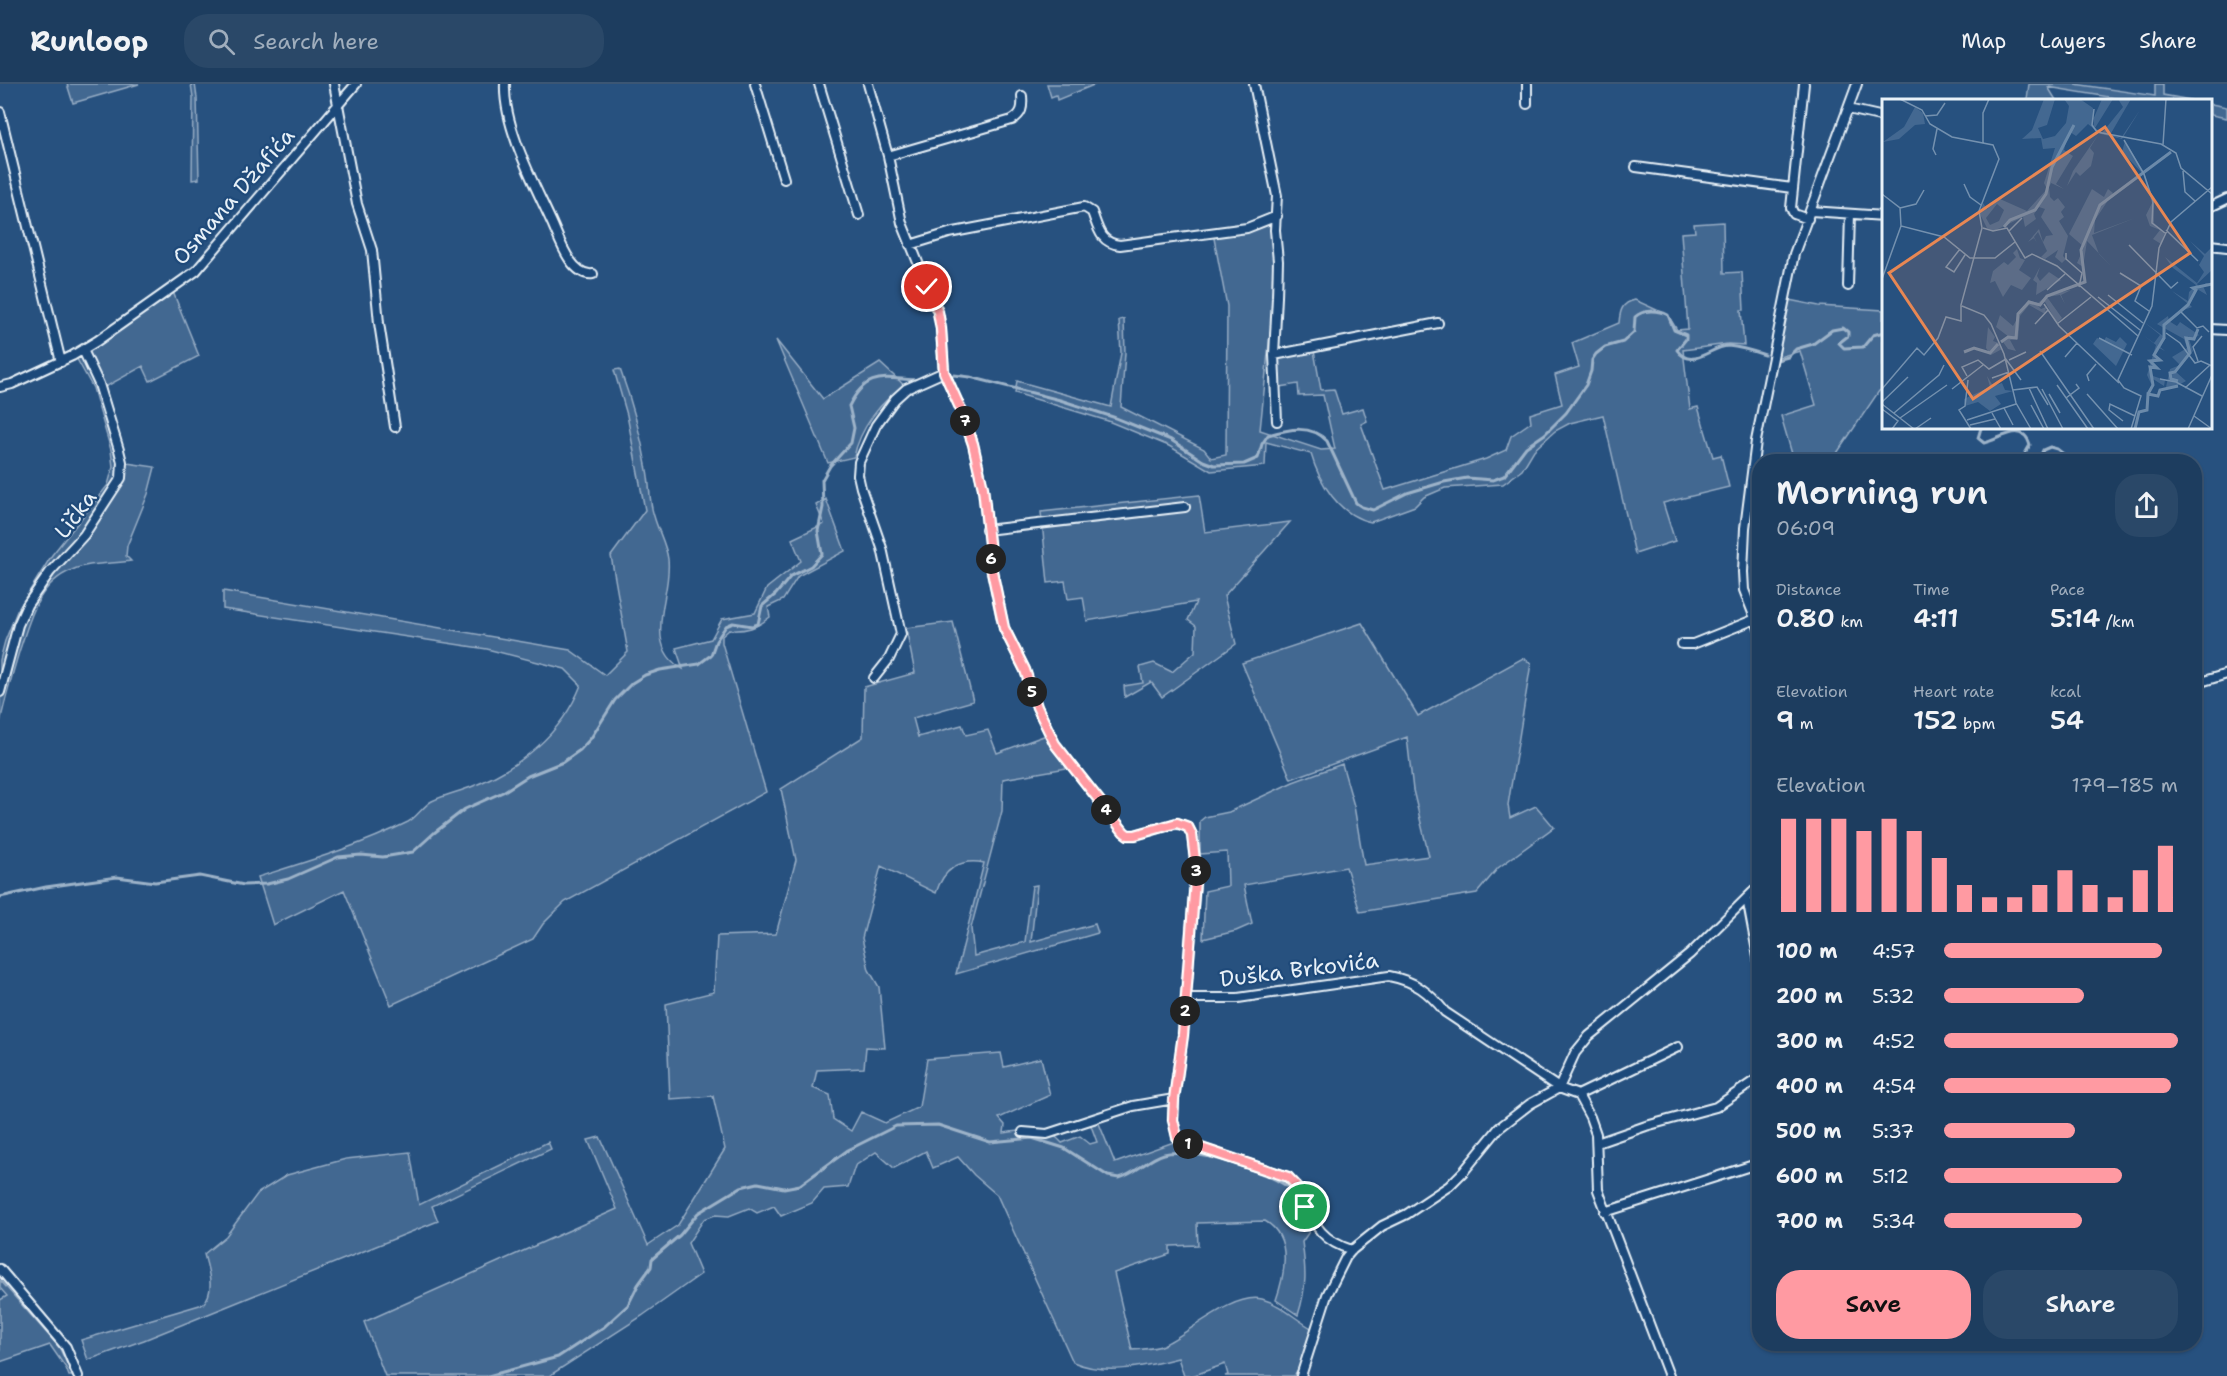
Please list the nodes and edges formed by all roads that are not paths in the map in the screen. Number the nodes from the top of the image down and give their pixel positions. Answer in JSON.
{"nodes":[{"id":1,"x":334,"y":84,"type":"edge"},
{"id":2,"x":356,"y":84,"type":"edge"},
{"id":3,"x":505,"y":84,"type":"edge"},
{"id":4,"x":755,"y":84,"type":"edge"},
{"id":5,"x":819,"y":84,"type":"edge"},
{"id":6,"x":868,"y":84,"type":"edge"},
{"id":7,"x":1254,"y":84,"type":"edge"},
{"id":8,"x":1527,"y":84,"type":"edge"},
{"id":9,"x":1804,"y":84,"type":"edge"},
{"id":10,"x":1857,"y":84,"type":"edge"},
{"id":11,"x":1022,"y":96,"type":"dead end"},
{"id":12,"x":1527,"y":104,"type":"dead end"},
{"id":13,"x":337,"y":105,"type":"junction"},
{"id":14,"x":1848,"y":108,"type":"junction"},
{"id":15,"x":0,"y":112,"type":"edge"},
{"id":16,"x":1882,"y":116,"type":"edge"},
{"id":17,"x":888,"y":156,"type":"junction"},
{"id":18,"x":1636,"y":167,"type":"dead end"},
{"id":19,"x":784,"y":179,"type":"dead end"},
{"id":20,"x":1792,"y":188,"type":"junction"},
{"id":21,"x":2227,"y":199,"type":"edge"},
{"id":22,"x":2212,"y":206,"type":"edge"},
{"id":23,"x":1850,"y":214,"type":"junction"},
{"id":24,"x":859,"y":215,"type":"dead end"},
{"id":25,"x":1809,"y":215,"type":"junction"},
{"id":26,"x":1277,"y":216,"type":"junction"},
{"id":27,"x":1882,"y":216,"type":"edge"},
{"id":28,"x":910,"y":245,"type":"junction"},
{"id":29,"x":2212,"y":245,"type":"edge"},
{"id":30,"x":2227,"y":247,"type":"edge"},
{"id":31,"x":593,"y":274,"type":"dead end"},
{"id":32,"x":1848,"y":286,"type":"dead end"},
{"id":33,"x":1438,"y":323,"type":"dead end"},
{"id":34,"x":2212,"y":328,"type":"edge"},
{"id":35,"x":2227,"y":330,"type":"edge"},
{"id":36,"x":83,"y":350,"type":"junction"},
{"id":37,"x":1274,"y":356,"type":"junction"},
{"id":38,"x":61,"y":362,"type":"junction"},
{"id":39,"x":944,"y":372,"type":"junction"},
{"id":40,"x":0,"y":387,"type":"edge"},
{"id":41,"x":1277,"y":421,"type":"dead end"},
{"id":42,"x":395,"y":427,"type":"dead end"},
{"id":43,"x":1754,"y":454,"type":"edge"},
{"id":44,"x":1752,"y":472,"type":"edge"},
{"id":45,"x":1185,"y":507,"type":"dead end"},
{"id":46,"x":986,"y":530,"type":"junction"},
{"id":47,"x":1752,"y":614,"type":"edge"},
{"id":48,"x":1752,"y":621,"type":"edge"},
{"id":49,"x":1682,"y":644,"type":"dead end"},
{"id":50,"x":2227,"y":674,"type":"edge"},
{"id":51,"x":874,"y":678,"type":"dead end"},
{"id":52,"x":2202,"y":682,"type":"edge"},
{"id":53,"x":0,"y":692,"type":"edge"},
{"id":54,"x":1752,"y":893,"type":"edge"},
{"id":55,"x":1747,"y":898,"type":"junction"},
{"id":56,"x":1752,"y":925,"type":"edge"},
{"id":57,"x":1186,"y":998,"type":"junction"},
{"id":58,"x":1678,"y":1047,"type":"dead end"},
{"id":59,"x":1752,"y":1080,"type":"edge"},
{"id":60,"x":1559,"y":1088,"type":"junction"},
{"id":61,"x":1578,"y":1095,"type":"junction"},
{"id":62,"x":1174,"y":1099,"type":"junction"},
{"id":63,"x":1023,"y":1132,"type":"dead end"},
{"id":64,"x":1597,"y":1143,"type":"junction"},
{"id":65,"x":1752,"y":1166,"type":"edge"},
{"id":66,"x":1605,"y":1212,"type":"junction"},
{"id":67,"x":1352,"y":1250,"type":"junction"},
{"id":68,"x":0,"y":1269,"type":"edge"},
{"id":69,"x":78,"y":1376,"type":"edge"},
{"id":70,"x":1301,"y":1376,"type":"edge"},
{"id":71,"x":1670,"y":1376,"type":"edge"}],
"edges":[{"from":1,"to":13,"type":"street"},
{"from":2,"to":13,"type":"street","name":"Osmana Džafića"},
{"from":3,"to":31,"type":"street"},
{"from":4,"to":19,"type":"street"},
{"from":5,"to":24,"type":"street"},
{"from":6,"to":17,"type":"street","name":"Duška Brkovića"},
{"from":7,"to":26,"type":"street"},
{"from":8,"to":12,"type":"street"},
{"from":9,"to":20,"type":"street"},
{"from":10,"to":14,"type":"street"},
{"from":11,"to":17,"type":"street"},
{"from":13,"to":36,"type":"street","name":"Osmana Džafića"},
{"from":13,"to":42,"type":"street"},
{"from":14,"to":16,"type":"street"},
{"from":14,"to":25,"type":"street"},
{"from":15,"to":38,"type":"street"},
{"from":17,"to":28,"type":"street","name":"Duška Brkovića"},
{"from":18,"to":20,"type":"street"},
{"from":20,"to":25,"type":"street"},
{"from":21,"to":22,"type":"street"},
{"from":23,"to":25,"type":"street"},
{"from":23,"to":27,"type":"street"},
{"from":23,"to":32,"type":"street"},
{"from":25,"to":43,"type":"street"},
{"from":26,"to":28,"type":"street"},
{"from":26,"to":37,"type":"street"},
{"from":28,"to":39,"type":"street","name":"Duška Brkovića"},
{"from":29,"to":30,"type":"street"},
{"from":33,"to":37,"type":"street"},
{"from":34,"to":35,"type":"street"},
{"from":36,"to":38,"type":"street","name":"Osmana Džafića"},
{"from":36,"to":53,"type":"street","name":"Lička"},
{"from":37,"to":41,"type":"street"},
{"from":38,"to":40,"type":"street","name":"Osmana Džafića"},
{"from":39,"to":46,"type":"street","name":"Duška Brkovića"},
{"from":39,"to":51,"type":"street"},
{"from":44,"to":47,"type":"street"},
{"from":45,"to":46,"type":"street"},
{"from":46,"to":57,"type":"street","name":"Duška Brkovića"},
{"from":48,"to":49,"type":"street"},
{"from":50,"to":52,"type":"street"},
{"from":54,"to":55,"type":"street"},
{"from":55,"to":56,"type":"street"},
{"from":55,"to":60,"type":"street"},
{"from":57,"to":60,"type":"street","name":"Duška Brkovića"},
{"from":57,"to":62,"type":"street","name":"Duška Brkovića"},
{"from":58,"to":61,"type":"street"},
{"from":59,"to":64,"type":"street"},
{"from":60,"to":61,"type":"street","name":"Duška Brkovića"},
{"from":60,"to":67,"type":"street"},
{"from":61,"to":64,"type":"street"},
{"from":62,"to":63,"type":"street"},
{"from":62,"to":67,"type":"street","name":"Duška Brkovića"},
{"from":64,"to":66,"type":"street"},
{"from":65,"to":66,"type":"street"},
{"from":66,"to":71,"type":"street"},
{"from":67,"to":70,"type":"street"},
{"from":68,"to":69,"type":"street"}]}
